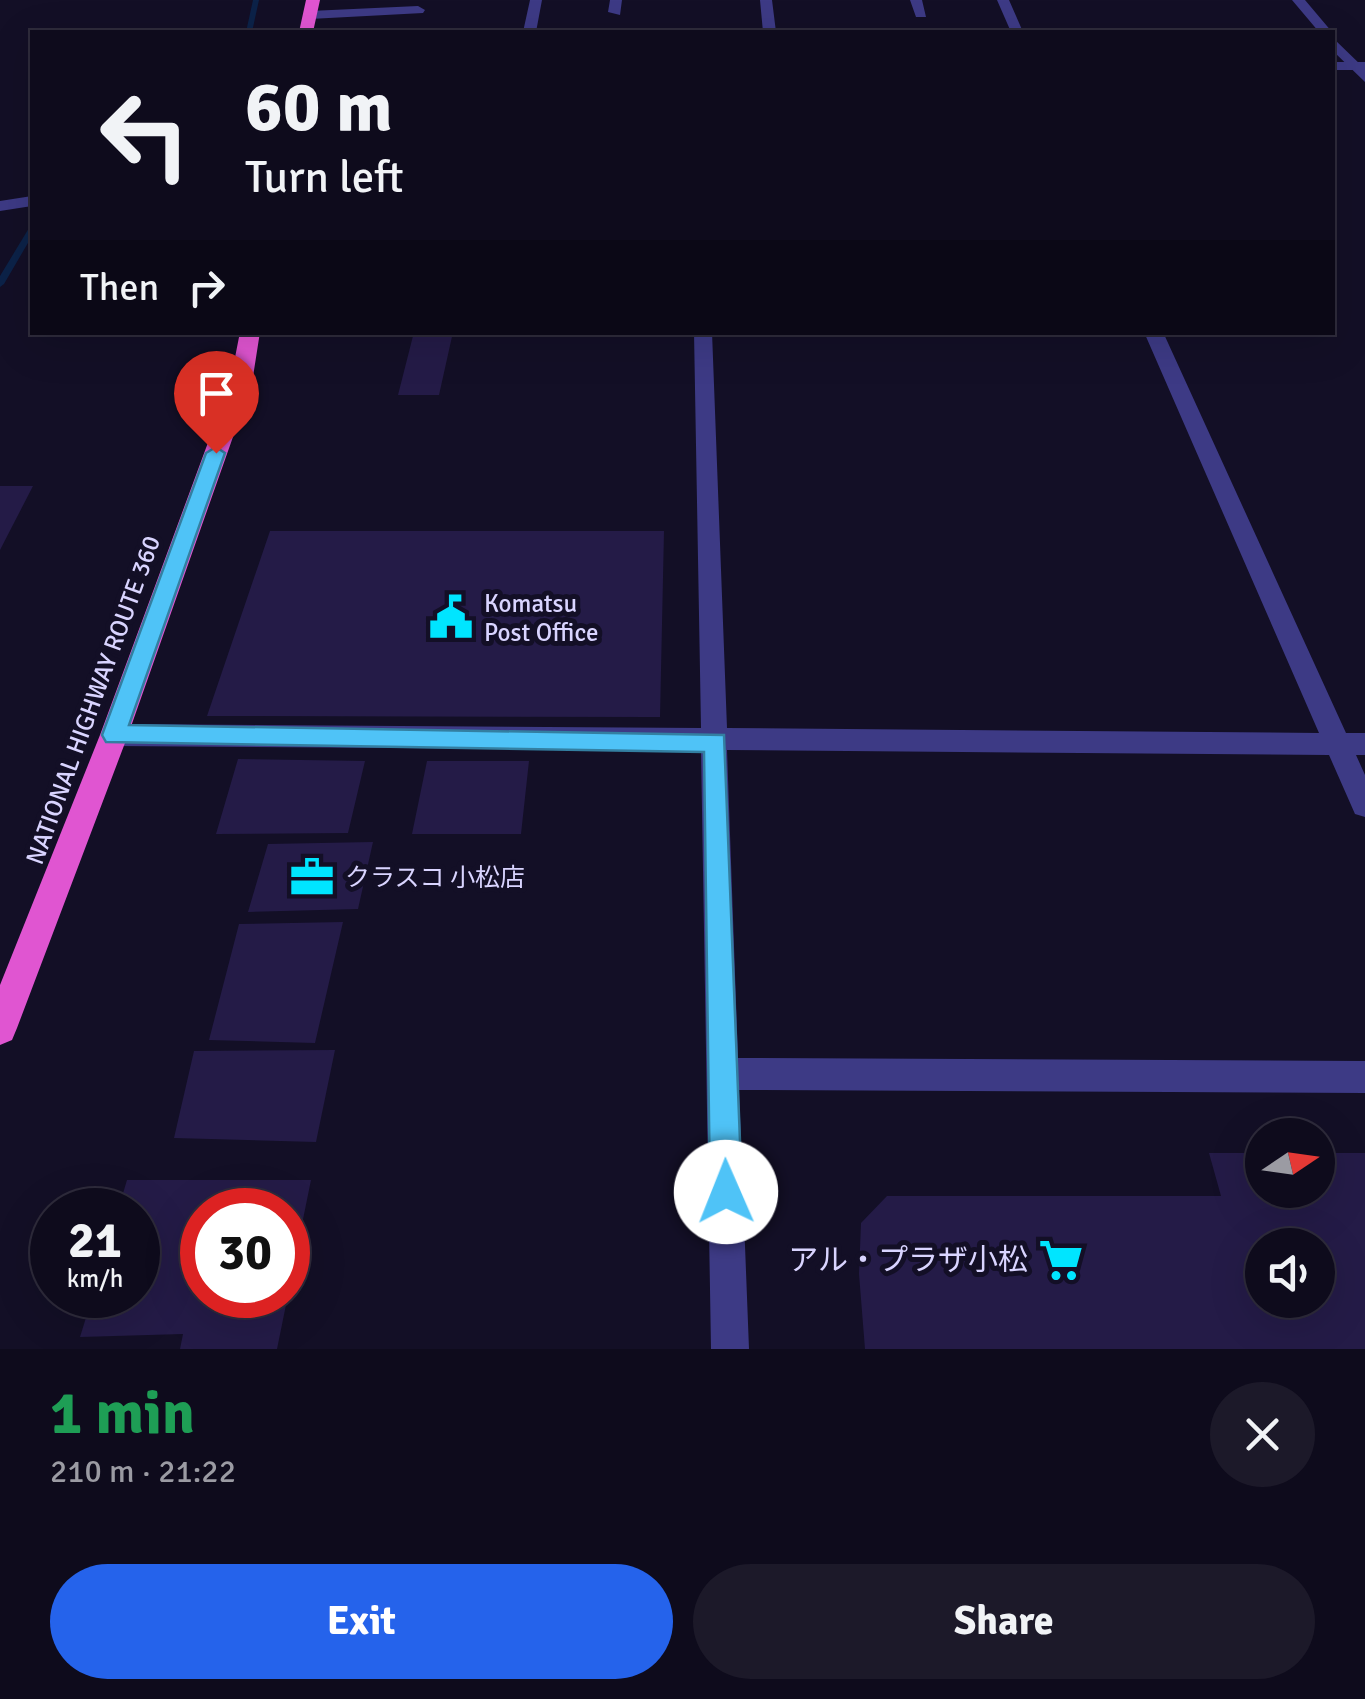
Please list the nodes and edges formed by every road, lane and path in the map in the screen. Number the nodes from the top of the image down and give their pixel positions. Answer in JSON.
{"nodes":[{"id":1,"x":536,"y":0,"type":"edge"},
{"id":2,"x":766,"y":0,"type":"edge"},
{"id":3,"x":1003,"y":0,"type":"edge"},
{"id":4,"x":1298,"y":0,"type":"edge"},
{"id":5,"x":312,"y":8,"type":"edge"},
{"id":6,"x":418,"y":10,"type":"edge"},
{"id":7,"x":529,"y":30,"type":"edge"},
{"id":8,"x":770,"y":30,"type":"edge"},
{"id":9,"x":1016,"y":30,"type":"edge"},
{"id":10,"x":1324,"y":30,"type":"edge"},
{"id":11,"x":1335,"y":43,"type":"edge"},
{"id":12,"x":1360,"y":66,"type":"edge"},
{"id":13,"x":1365,"y":78,"type":"edge"},
{"id":14,"x":30,"y":201,"type":"edge"},
{"id":15,"x":0,"y":206,"type":"edge"},
{"id":16,"x":249,"y":335,"type":"edge"},
{"id":17,"x":703,"y":335,"type":"edge"},
{"id":18,"x":1154,"y":335,"type":"edge"},
{"id":19,"x":114,"y":735,"type":"junction"},
{"id":20,"x":716,"y":742,"type":"junction"},
{"id":21,"x":1351,"y":744,"type":"edge"},
{"id":22,"x":1365,"y":805,"type":"edge"},
{"id":23,"x":0,"y":1028,"type":"edge"},
{"id":24,"x":723,"y":1074,"type":"junction"},
{"id":25,"x":1365,"y":1077,"type":"edge"},
{"id":26,"x":730,"y":1349,"type":"edge"}],
"edges":[{"from":1,"to":7,"type":"street"},
{"from":2,"to":8,"type":"street"},
{"from":3,"to":9,"type":"street"},
{"from":4,"to":10,"type":"street"},
{"from":5,"to":6,"type":"street"},
{"from":11,"to":12,"type":"street"},
{"from":12,"to":13,"type":"street"},
{"from":14,"to":15,"type":"street"},
{"from":16,"to":19,"type":"highway","name":"NATIONAL HIGHWAY ROUTE 360"},
{"from":17,"to":20,"type":"street"},
{"from":18,"to":21,"type":"street"},
{"from":19,"to":20,"type":"street"},
{"from":19,"to":23,"type":"highway","name":"NATIONAL HIGHWAY ROUTE 360"},
{"from":20,"to":21,"type":"street"},
{"from":20,"to":24,"type":"street"},
{"from":21,"to":22,"type":"street"},
{"from":24,"to":25,"type":"street"},
{"from":24,"to":26,"type":"street"}]}
